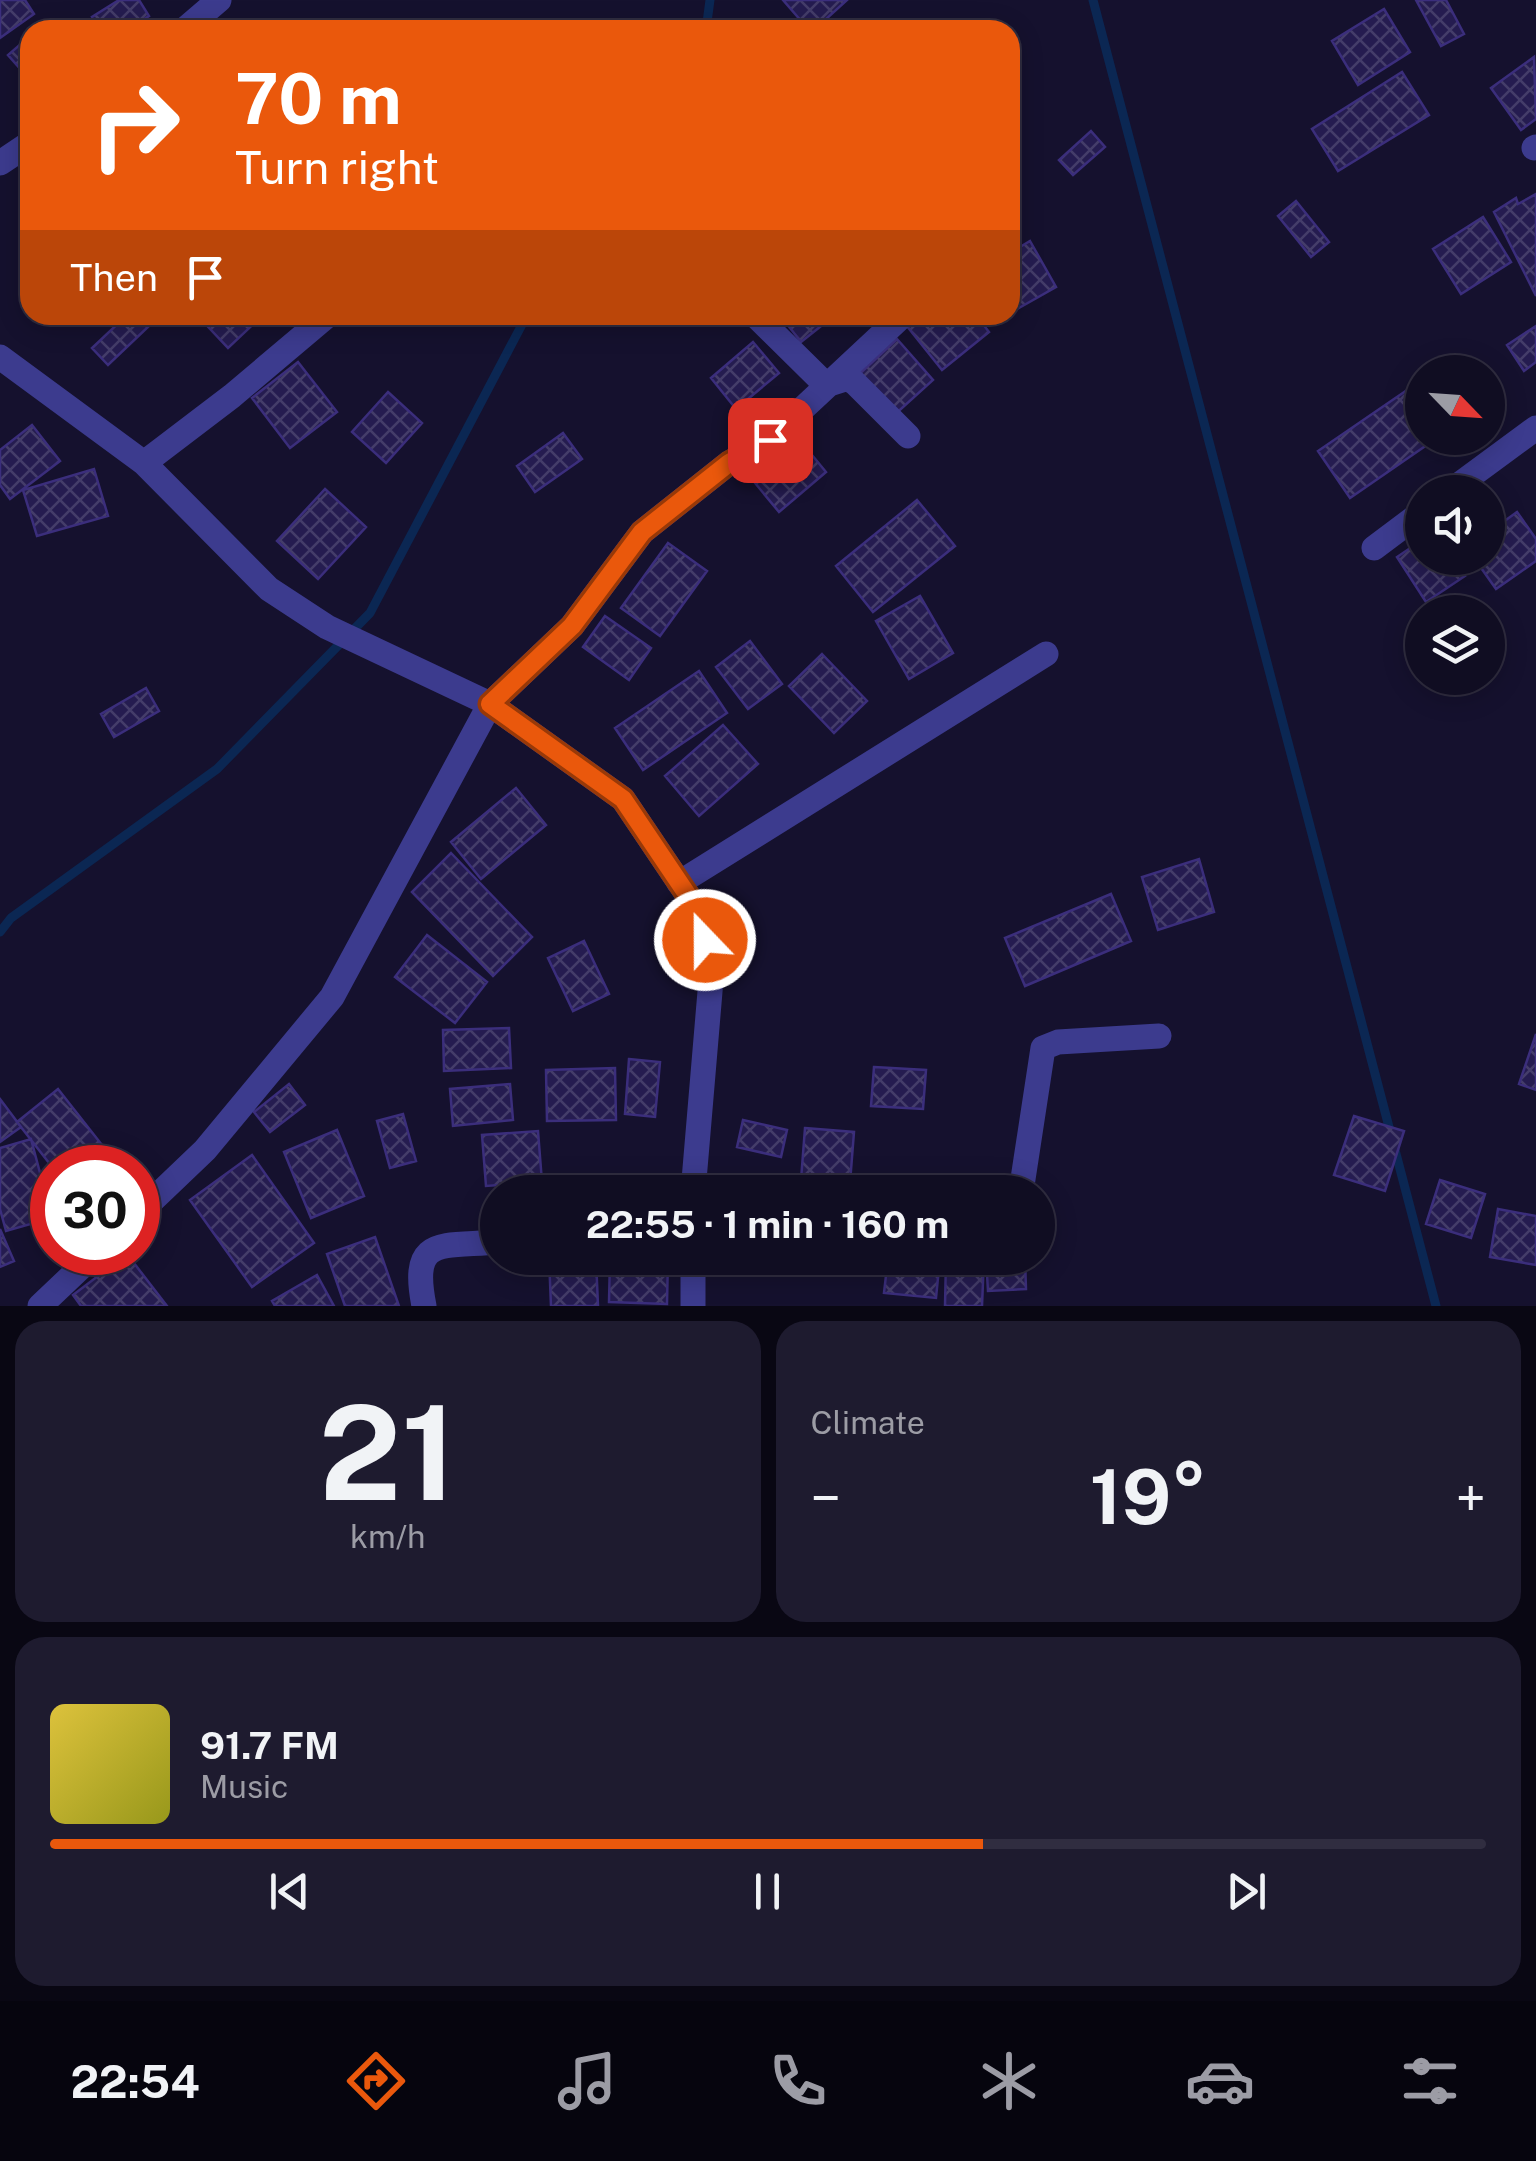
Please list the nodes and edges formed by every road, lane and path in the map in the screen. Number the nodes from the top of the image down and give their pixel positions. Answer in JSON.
{"nodes":[{"id":1,"x":219,"y":0,"type":"edge"},
{"id":2,"x":196,"y":20,"type":"edge"},
{"id":3,"x":316,"y":325,"type":"edge"},
{"id":4,"x":765,"y":325,"type":"edge"},
{"id":5,"x":892,"y":325,"type":"edge"},
{"id":6,"x":0,"y":358,"type":"edge"},
{"id":7,"x":826,"y":386,"type":"junction"},
{"id":8,"x":1536,"y":428,"type":"edge"},
{"id":9,"x":908,"y":436,"type":"dead end"},
{"id":10,"x":144,"y":463,"type":"junction"},
{"id":11,"x":1472,"y":475,"type":"edge"},
{"id":12,"x":1405,"y":525,"type":"edge"},
{"id":13,"x":1374,"y":548,"type":"dead end"},
{"id":14,"x":1046,"y":654,"type":"dead end"},
{"id":15,"x":490,"y":704,"type":"junction"},
{"id":16,"x":679,"y":883,"type":"junction"},
{"id":17,"x":1159,"y":1036,"type":"dead end"},
{"id":18,"x":695,"y":1175,"type":"edge"},
{"id":19,"x":1023,"y":1175,"type":"edge"},
{"id":20,"x":160,"y":1193,"type":"edge"},
{"id":21,"x":480,"y":1244,"type":"edge"},
{"id":22,"x":73,"y":1275,"type":"edge"},
{"id":23,"x":693,"y":1275,"type":"edge"},
{"id":24,"x":40,"y":1306,"type":"edge"},
{"id":25,"x":424,"y":1306,"type":"edge"},
{"id":26,"x":694,"y":1306,"type":"edge"}],
"edges":[{"from":1,"to":2,"type":"street"},
{"from":3,"to":10,"type":"street"},
{"from":4,"to":7,"type":"street"},
{"from":5,"to":7,"type":"street"},
{"from":6,"to":10,"type":"street"},
{"from":7,"to":9,"type":"street"},
{"from":7,"to":15,"type":"street"},
{"from":8,"to":11,"type":"street"},
{"from":10,"to":15,"type":"street"},
{"from":12,"to":13,"type":"street"},
{"from":14,"to":16,"type":"street"},
{"from":15,"to":16,"type":"street"},
{"from":15,"to":20,"type":"street"},
{"from":16,"to":18,"type":"street"},
{"from":17,"to":19,"type":"street"},
{"from":21,"to":25,"type":"street"},
{"from":22,"to":24,"type":"street"},
{"from":23,"to":26,"type":"street"}]}
